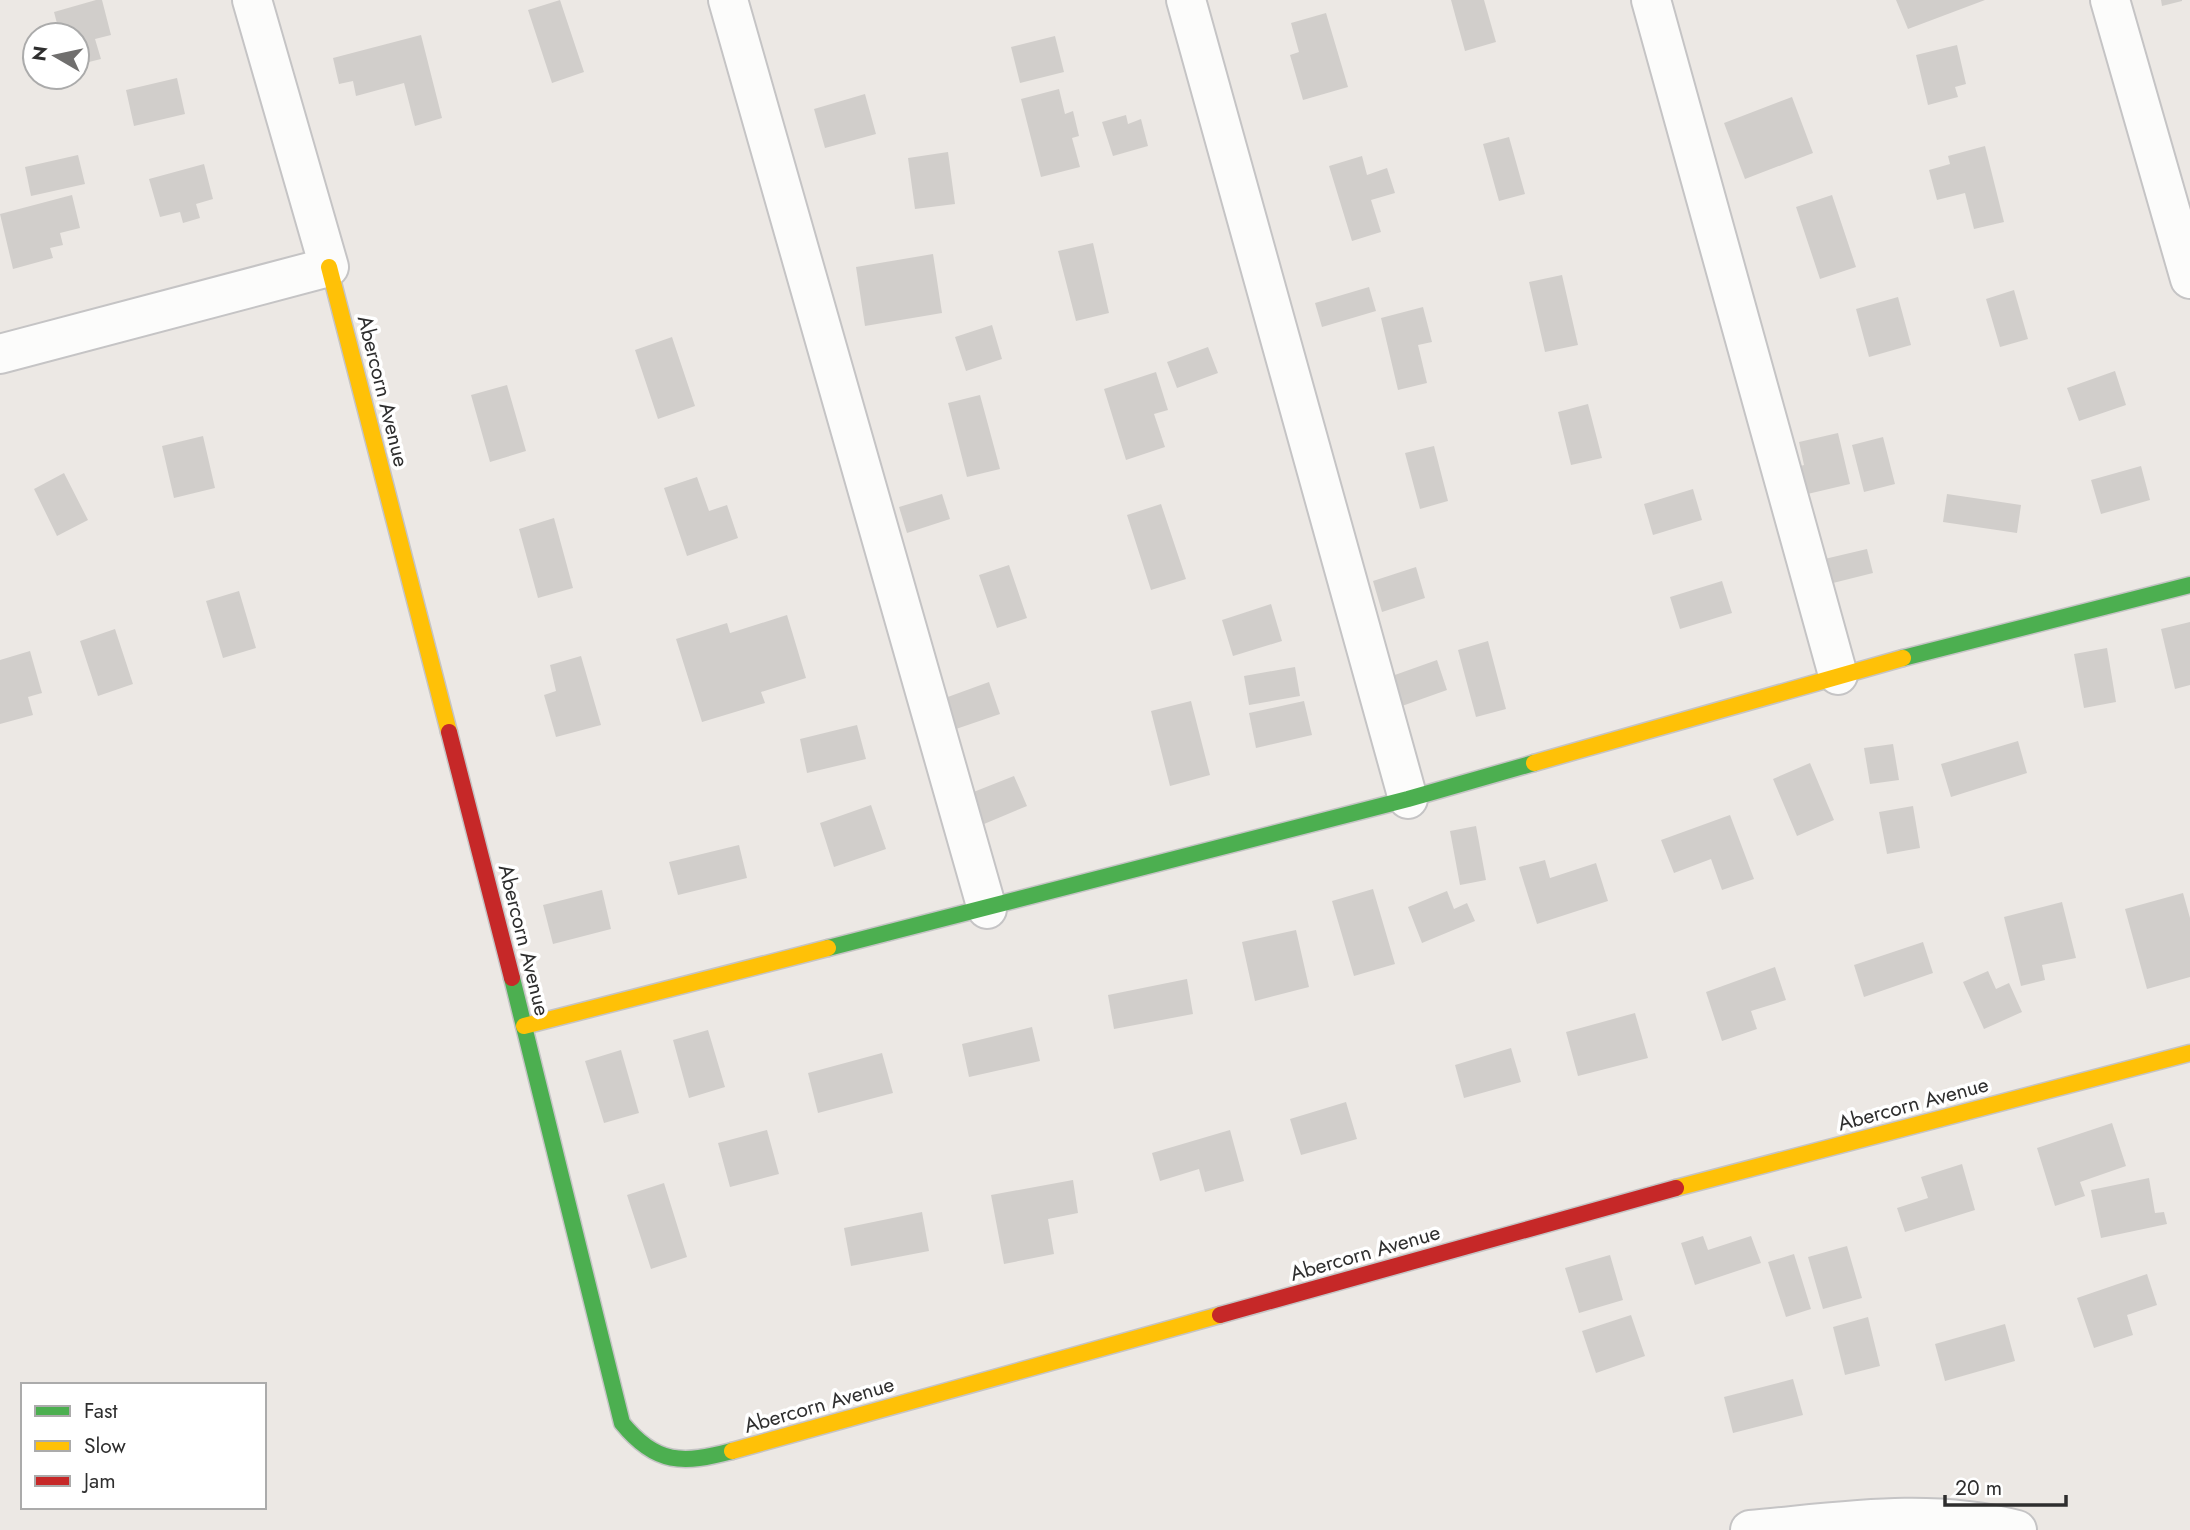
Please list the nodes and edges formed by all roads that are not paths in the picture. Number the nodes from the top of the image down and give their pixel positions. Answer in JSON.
{"nodes":[{"id":1,"x":252,"y":0,"type":"edge"},
{"id":2,"x":728,"y":0,"type":"edge"},
{"id":3,"x":1186,"y":0,"type":"edge"},
{"id":4,"x":1651,"y":0,"type":"edge"},
{"id":5,"x":2110,"y":0,"type":"edge"},
{"id":6,"x":329,"y":267,"type":"junction"},
{"id":7,"x":2190,"y":279,"type":"edge"},
{"id":8,"x":0,"y":354,"type":"edge"},
{"id":9,"x":2190,"y":585,"type":"edge"},
{"id":10,"x":1838,"y":675,"type":"junction"},
{"id":11,"x":1408,"y":799,"type":"junction"},
{"id":12,"x":987,"y":909,"type":"junction"},
{"id":13,"x":524,"y":1026,"type":"junction"},
{"id":14,"x":2190,"y":1053,"type":"edge"},
{"id":15,"x":1750,"y":1530,"type":"edge"},
{"id":16,"x":2017,"y":1530,"type":"edge"}],
"edges":[{"from":1,"to":6,"type":"street"},
{"from":2,"to":12,"type":"street"},
{"from":3,"to":11,"type":"street"},
{"from":4,"to":10,"type":"street"},
{"from":5,"to":7,"type":"street"},
{"from":6,"to":8,"type":"street"},
{"from":6,"to":13,"type":"street","name":"Abercorn Avenue"},
{"from":9,"to":10,"type":"street"},
{"from":10,"to":11,"type":"street"},
{"from":11,"to":12,"type":"street"},
{"from":12,"to":13,"type":"street"},
{"from":13,"to":14,"type":"street","name":"Abercorn Avenue"},
{"from":15,"to":16,"type":"street"}]}
